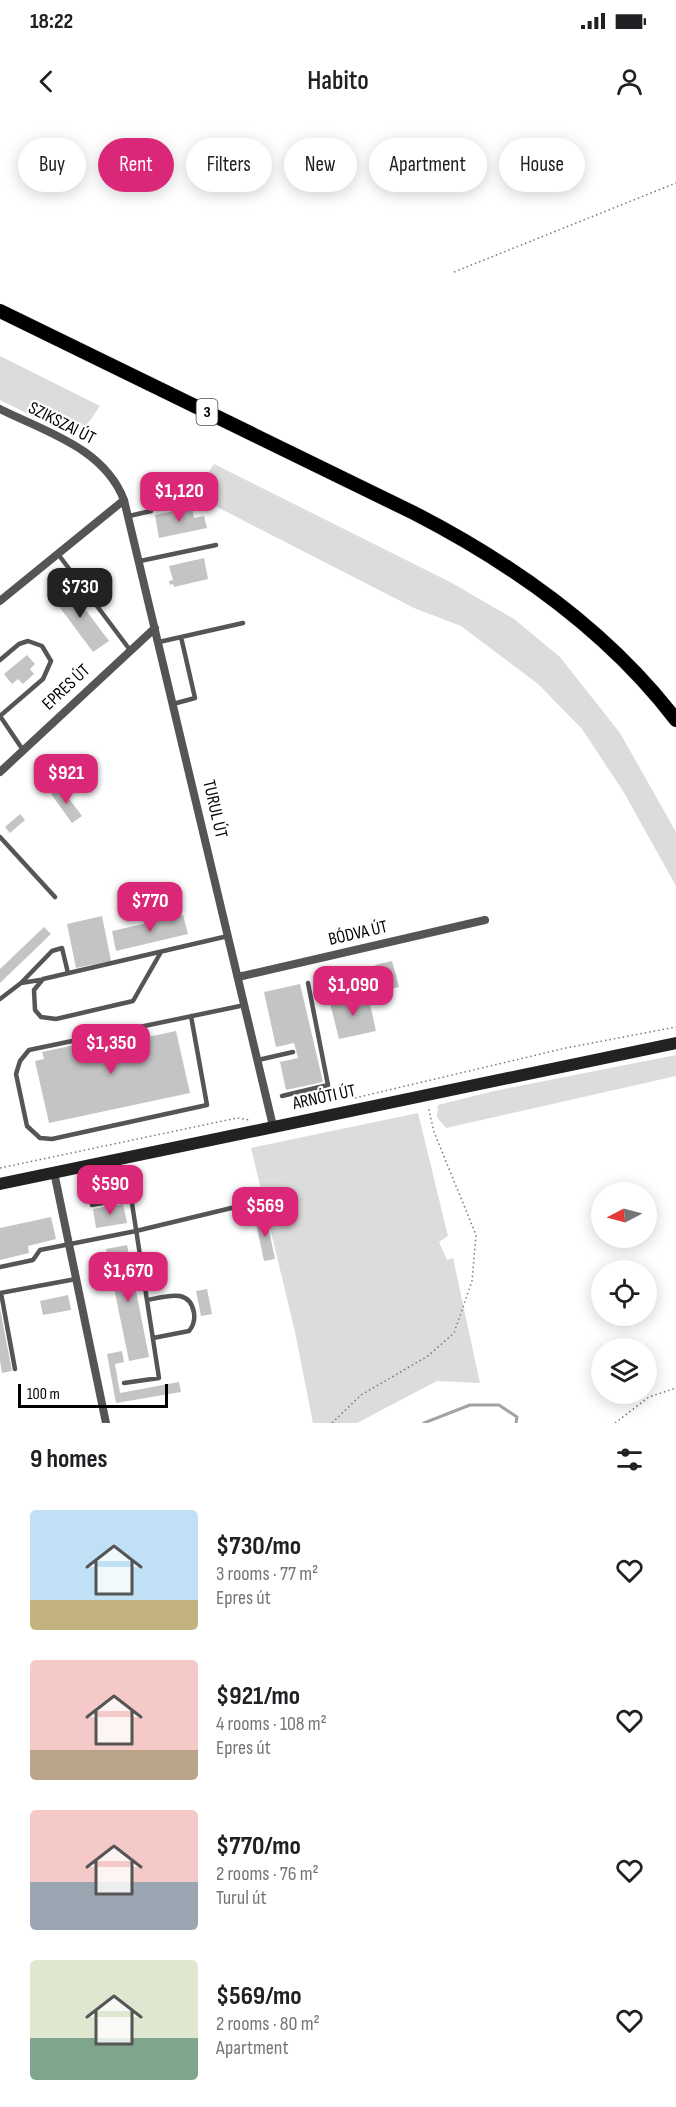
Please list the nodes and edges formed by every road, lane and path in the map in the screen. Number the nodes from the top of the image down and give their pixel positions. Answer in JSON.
{"nodes":[{"id":1,"x":676,"y":183,"type":"edge"},
{"id":2,"x":454,"y":272,"type":"dead end"},
{"id":3,"x":0,"y":311,"type":"edge"},
{"id":4,"x":0,"y":410,"type":"edge"},
{"id":5,"x":124,"y":500,"type":"junction"},
{"id":6,"x":151,"y":511,"type":"dead end"},
{"id":7,"x":129,"y":516,"type":"junction"},
{"id":8,"x":216,"y":545,"type":"dead end"},
{"id":9,"x":58,"y":554,"type":"junction"},
{"id":10,"x":140,"y":561,"type":"junction"},
{"id":11,"x":0,"y":601,"type":"edge"},
{"id":12,"x":243,"y":623,"type":"dead end"},
{"id":13,"x":155,"y":628,"type":"junction"},
{"id":14,"x":181,"y":637,"type":"junction"},
{"id":15,"x":159,"y":642,"type":"junction"},
{"id":16,"x":130,"y":650,"type":"junction"},
{"id":17,"x":0,"y":660,"type":"edge"},
{"id":18,"x":173,"y":704,"type":"junction"},
{"id":19,"x":0,"y":716,"type":"edge"},
{"id":20,"x":676,"y":720,"type":"edge"},
{"id":21,"x":23,"y":750,"type":"junction"},
{"id":22,"x":0,"y":772,"type":"edge"},
{"id":23,"x":0,"y":837,"type":"edge"},
{"id":24,"x":55,"y":897,"type":"dead end"},
{"id":25,"x":484,"y":920,"type":"dead end"},
{"id":26,"x":228,"y":936,"type":"junction"},
{"id":27,"x":161,"y":952,"type":"junction"},
{"id":28,"x":68,"y":973,"type":"junction"},
{"id":29,"x":238,"y":977,"type":"junction"},
{"id":30,"x":43,"y":979,"type":"junction"},
{"id":31,"x":21,"y":983,"type":"junction"},
{"id":32,"x":308,"y":983,"type":"dead end"},
{"id":33,"x":0,"y":999,"type":"edge"},
{"id":34,"x":245,"y":1005,"type":"junction"},
{"id":35,"x":191,"y":1016,"type":"junction"},
{"id":36,"x":676,"y":1027,"type":"edge"},
{"id":37,"x":676,"y":1042,"type":"edge"},
{"id":38,"x":293,"y":1052,"type":"dead end"},
{"id":39,"x":258,"y":1060,"type":"junction"},
{"id":40,"x":426,"y":1094,"type":"junction"},
{"id":41,"x":282,"y":1096,"type":"dead end"},
{"id":42,"x":350,"y":1099,"type":"dead end"},
{"id":43,"x":272,"y":1121,"type":"junction"},
{"id":44,"x":0,"y":1168,"type":"edge"},
{"id":45,"x":54,"y":1172,"type":"junction"},
{"id":46,"x":0,"y":1184,"type":"edge"},
{"id":47,"x":92,"y":1205,"type":"dead end"},
{"id":48,"x":252,"y":1214,"type":"dead end"},
{"id":49,"x":136,"y":1231,"type":"junction"},
{"id":50,"x":69,"y":1243,"type":"junction"},
{"id":51,"x":0,"y":1267,"type":"edge"},
{"id":52,"x":76,"y":1279,"type":"junction"},
{"id":53,"x":0,"y":1293,"type":"edge"},
{"id":54,"x":147,"y":1300,"type":"junction"},
{"id":55,"x":153,"y":1338,"type":"junction"},
{"id":56,"x":15,"y":1369,"type":"dead end"},
{"id":57,"x":124,"y":1383,"type":"dead end"},
{"id":58,"x":676,"y":1388,"type":"edge"},
{"id":59,"x":106,"y":1423,"type":"edge"},
{"id":60,"x":332,"y":1423,"type":"edge"},
{"id":61,"x":615,"y":1423,"type":"edge"}],
"edges":[{"from":1,"to":2,"type":"path"},
{"from":3,"to":20,"type":"main road","number":"3"},
{"from":4,"to":5,"type":"street","name":"SZIKSZAI ÚT"},
{"from":5,"to":7,"type":"street","name":"TURUL ÚT"},
{"from":5,"to":9,"type":"street"},
{"from":6,"to":7,"type":"lane"},
{"from":7,"to":10,"type":"street","name":"TURUL ÚT"},
{"from":8,"to":10,"type":"lane"},
{"from":9,"to":11,"type":"street"},
{"from":9,"to":16,"type":"lane"},
{"from":10,"to":13,"type":"street","name":"TURUL ÚT"},
{"from":12,"to":14,"type":"lane"},
{"from":13,"to":15,"type":"street","name":"TURUL ÚT"},
{"from":13,"to":16,"type":"street","name":"EPRES ÚT"},
{"from":14,"to":15,"type":"lane"},
{"from":14,"to":18,"type":"lane"},
{"from":15,"to":18,"type":"street","name":"TURUL ÚT"},
{"from":16,"to":21,"type":"street","name":"EPRES ÚT"},
{"from":17,"to":19,"type":"lane"},
{"from":18,"to":26,"type":"street","name":"TURUL ÚT"},
{"from":19,"to":21,"type":"lane"},
{"from":21,"to":22,"type":"street","name":"EPRES ÚT"},
{"from":23,"to":24,"type":"lane"},
{"from":25,"to":29,"type":"street","name":"BÓDVA ÚT"},
{"from":26,"to":27,"type":"lane"},
{"from":26,"to":29,"type":"street","name":"TURUL ÚT"},
{"from":27,"to":28,"type":"lane"},
{"from":27,"to":30,"type":"lane"},
{"from":28,"to":30,"type":"lane"},
{"from":28,"to":31,"type":"lane"},
{"from":29,"to":34,"type":"street","name":"TURUL ÚT"},
{"from":30,"to":31,"type":"lane"},
{"from":31,"to":33,"type":"lane"},
{"from":32,"to":41,"type":"lane"},
{"from":34,"to":35,"type":"lane"},
{"from":34,"to":39,"type":"street","name":"TURUL ÚT"},
{"from":35,"to":35,"type":"lane"},
{"from":36,"to":42,"type":"path"},
{"from":37,"to":40,"type":"main road","name":"ARNÓTI ÚT"},
{"from":38,"to":39,"type":"lane"},
{"from":39,"to":43,"type":"street","name":"TURUL ÚT"},
{"from":40,"to":43,"type":"main road","name":"ARNÓTI ÚT"},
{"from":40,"to":60,"type":"path"},
{"from":43,"to":44,"type":"path"},
{"from":43,"to":45,"type":"main road","name":"ARNÓTI ÚT"},
{"from":45,"to":46,"type":"main road","name":"ARNÓTI ÚT"},
{"from":45,"to":50,"type":"street"},
{"from":47,"to":49,"type":"lane"},
{"from":48,"to":49,"type":"lane"},
{"from":49,"to":50,"type":"lane"},
{"from":49,"to":54,"type":"lane"},
{"from":50,"to":51,"type":"lane"},
{"from":50,"to":52,"type":"street"},
{"from":52,"to":53,"type":"lane"},
{"from":52,"to":59,"type":"street"},
{"from":53,"to":56,"type":"lane"},
{"from":54,"to":55,"type":"lane"},
{"from":54,"to":55,"type":"lane"},
{"from":55,"to":57,"type":"lane"},
{"from":58,"to":61,"type":"path"}]}
